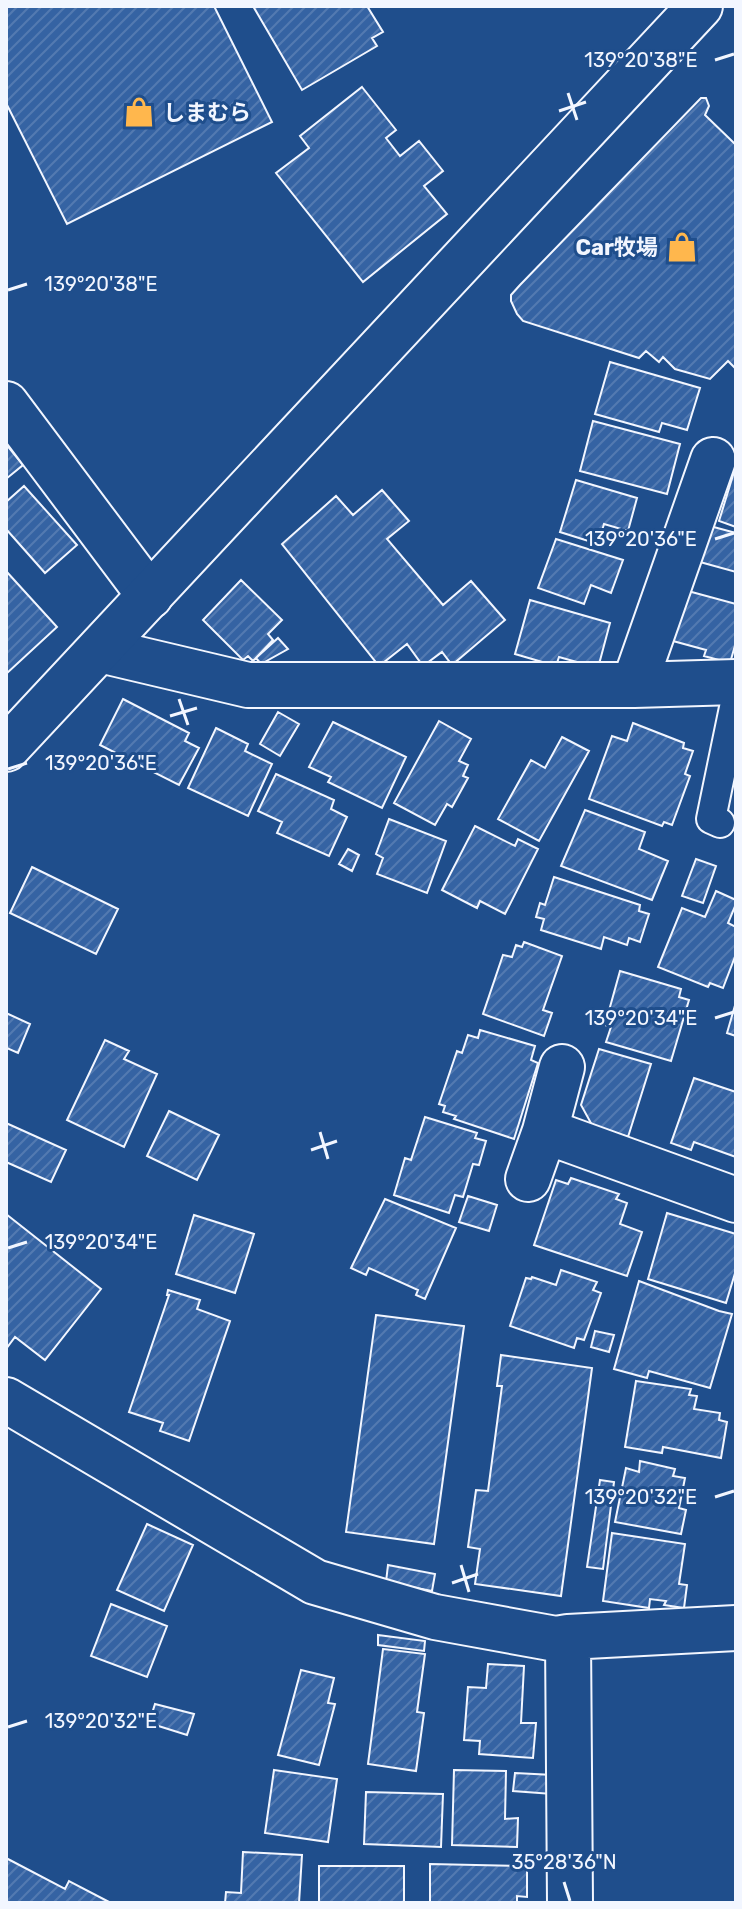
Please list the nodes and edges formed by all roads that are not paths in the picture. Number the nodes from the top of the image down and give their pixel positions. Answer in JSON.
{"nodes":[{"id":1,"x":700,"y":6,"type":"edge"},
{"id":2,"x":6,"y":404,"type":"edge"},
{"id":3,"x":713,"y":460,"type":"dead end"},
{"id":4,"x":150,"y":596,"type":"junction"},
{"id":5,"x":100,"y":650,"type":"junction"},
{"id":6,"x":736,"y":682,"type":"edge"},
{"id":7,"x":634,"y":685,"type":"junction"},
{"id":8,"x":736,"y":698,"type":"edge"},
{"id":9,"x":6,"y":749,"type":"edge"},
{"id":10,"x":720,"y":823,"type":"dead end"},
{"id":11,"x":562,"y":1067,"type":"dead end"},
{"id":12,"x":545,"y":1131,"type":"junction"},
{"id":13,"x":528,"y":1179,"type":"dead end"},
{"id":14,"x":736,"y":1200,"type":"edge"},
{"id":15,"x":6,"y":1400,"type":"edge"},
{"id":16,"x":736,"y":1626,"type":"edge"},
{"id":17,"x":568,"y":1637,"type":"junction"},
{"id":18,"x":570,"y":1903,"type":"edge"}],
"edges":[{"from":1,"to":4,"type":"street"},
{"from":2,"to":4,"type":"street"},
{"from":3,"to":7,"type":"street"},
{"from":4,"to":5,"type":"street"},
{"from":5,"to":7,"type":"street"},
{"from":5,"to":9,"type":"street"},
{"from":6,"to":7,"type":"street"},
{"from":8,"to":10,"type":"lane"},
{"from":11,"to":12,"type":"street"},
{"from":12,"to":13,"type":"street"},
{"from":12,"to":14,"type":"street"},
{"from":15,"to":17,"type":"street"},
{"from":16,"to":17,"type":"street"},
{"from":17,"to":18,"type":"street"}]}
